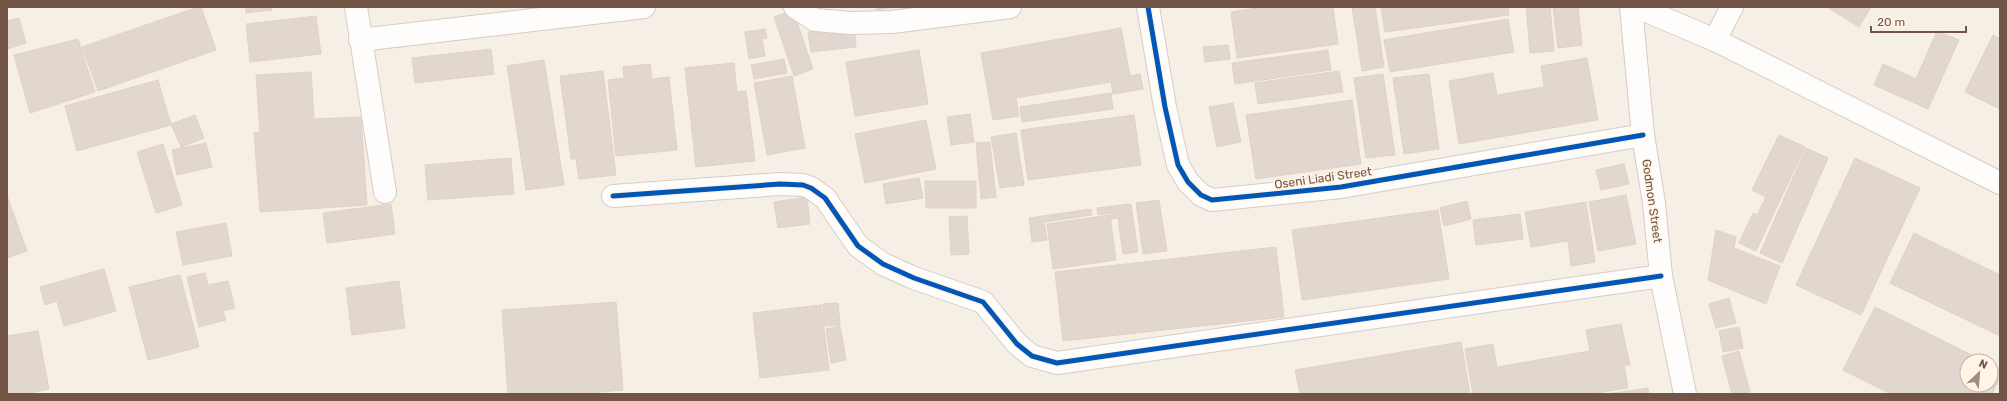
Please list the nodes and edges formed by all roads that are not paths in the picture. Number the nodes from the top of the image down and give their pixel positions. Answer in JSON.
{"nodes":[{"id":1,"x":356,"y":7,"type":"edge"},
{"id":2,"x":644,"y":7,"type":"edge"},
{"id":3,"x":795,"y":7,"type":"edge"},
{"id":4,"x":1010,"y":7,"type":"edge"},
{"id":5,"x":1148,"y":7,"type":"edge"},
{"id":6,"x":1631,"y":7,"type":"edge"},
{"id":7,"x":1637,"y":7,"type":"edge"},
{"id":8,"x":1732,"y":7,"type":"edge"},
{"id":9,"x":360,"y":40,"type":"junction"},
{"id":10,"x":1715,"y":40,"type":"junction"},
{"id":11,"x":1643,"y":135,"type":"junction"},
{"id":12,"x":2000,"y":183,"type":"edge"},
{"id":13,"x":385,"y":192,"type":"dead end"},
{"id":14,"x":613,"y":196,"type":"dead end"},
{"id":15,"x":1662,"y":276,"type":"junction"},
{"id":16,"x":1685,"y":394,"type":"edge"}],
"edges":[{"from":1,"to":9,"type":"street"},
{"from":2,"to":9,"type":"street"},
{"from":3,"to":4,"type":"street"},
{"from":5,"to":11,"type":"street","name":"Oseni Liadi Street"},
{"from":6,"to":11,"type":"street","name":"Godmon Street"},
{"from":7,"to":10,"type":"street"},
{"from":8,"to":10,"type":"street"},
{"from":9,"to":13,"type":"street"},
{"from":10,"to":12,"type":"street"},
{"from":11,"to":15,"type":"street","name":"Godmon Street"},
{"from":14,"to":15,"type":"street"},
{"from":15,"to":16,"type":"street","name":"Godmon Street"}]}
